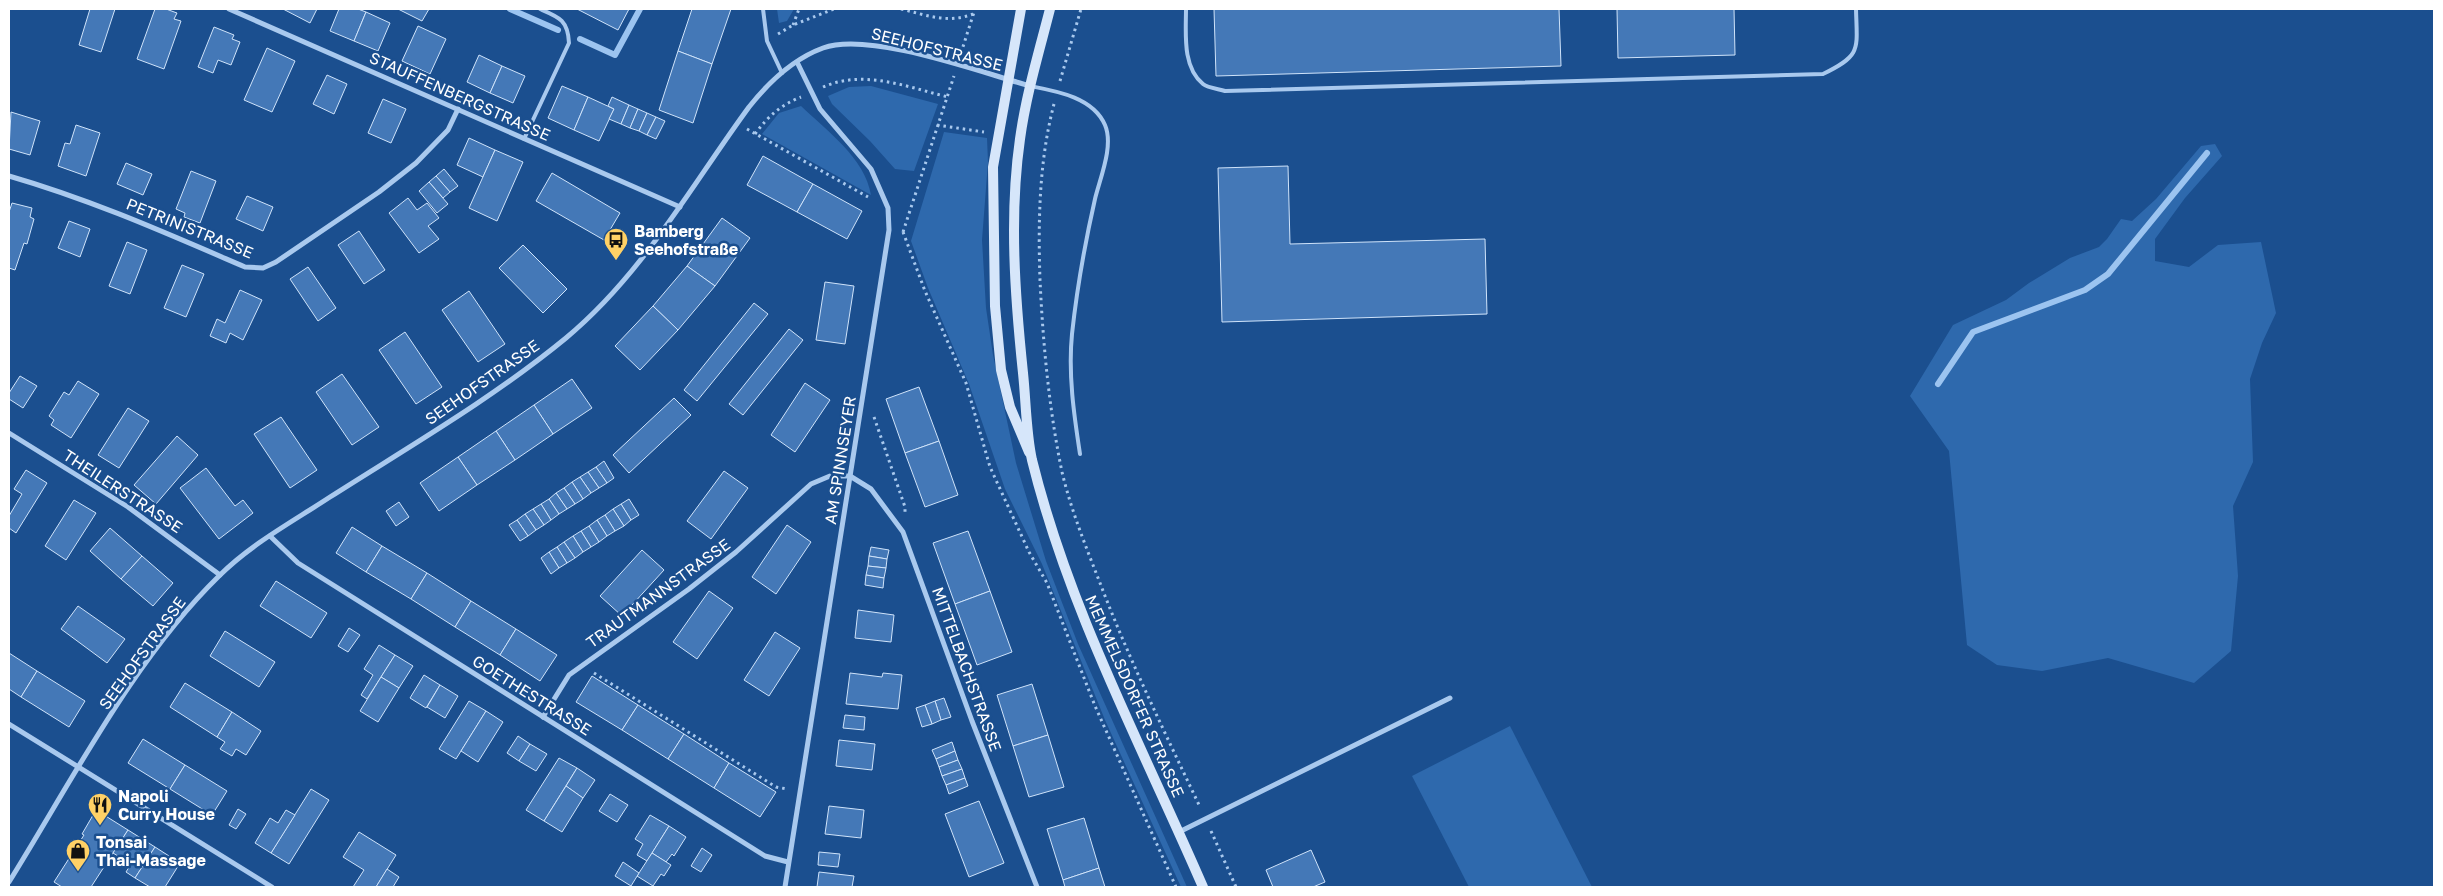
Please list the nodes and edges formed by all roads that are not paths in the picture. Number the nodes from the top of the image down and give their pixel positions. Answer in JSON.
{"nodes":[{"id":1,"x":229,"y":9,"type":"edge"},
{"id":2,"x":540,"y":9,"type":"edge"},
{"id":3,"x":763,"y":9,"type":"edge"},
{"id":4,"x":1021,"y":9,"type":"edge"},
{"id":5,"x":1050,"y":9,"type":"edge"},
{"id":6,"x":1186,"y":9,"type":"edge"},
{"id":7,"x":1856,"y":9,"type":"edge"},
{"id":8,"x":797,"y":62,"type":"junction"},
{"id":9,"x":782,"y":73,"type":"junction"},
{"id":10,"x":1007,"y":80,"type":"junction"},
{"id":11,"x":1030,"y":86,"type":"junction"},
{"id":12,"x":458,"y":109,"type":"junction"},
{"id":13,"x":524,"y":139,"type":"junction"},
{"id":14,"x":9,"y":176,"type":"edge"},
{"id":15,"x":680,"y":207,"type":"junction"},
{"id":16,"x":9,"y":433,"type":"edge"},
{"id":17,"x":1080,"y":454,"type":"dead end"},
{"id":18,"x":1031,"y":457,"type":"junction"},
{"id":19,"x":850,"y":476,"type":"junction"},
{"id":20,"x":270,"y":536,"type":"junction"},
{"id":21,"x":220,"y":575,"type":"junction"},
{"id":22,"x":1450,"y":698,"type":"dead end"},
{"id":23,"x":544,"y":716,"type":"junction"},
{"id":24,"x":9,"y":724,"type":"edge"},
{"id":25,"x":79,"y":768,"type":"junction"},
{"id":26,"x":1179,"y":833,"type":"junction"},
{"id":27,"x":788,"y":862,"type":"junction"},
{"id":28,"x":9,"y":882,"type":"edge"},
{"id":29,"x":272,"y":887,"type":"edge"},
{"id":30,"x":785,"y":887,"type":"edge"},
{"id":31,"x":1037,"y":887,"type":"edge"},
{"id":32,"x":1203,"y":887,"type":"edge"}],
"edges":[{"from":1,"to":12,"type":"street","name":"STAUFFENBERGSTRASSE"},
{"from":2,"to":13,"type":"lane"},
{"from":3,"to":9,"type":"lane"},
{"from":4,"to":10,"type":"main road","name":"MEMMELSDORFER STRASSE"},
{"from":5,"to":11,"type":"main road","name":"MEMMELSDORFER STRASSE"},
{"from":6,"to":7,"type":"lane"},
{"from":8,"to":9,"type":"street","name":"SEEHOFSTRASSE"},
{"from":8,"to":10,"type":"street","name":"SEEHOFSTRASSE"},
{"from":8,"to":19,"type":"street","name":"AM SPINNSEYER"},
{"from":9,"to":15,"type":"street","name":"SEEHOFSTRASSE"},
{"from":10,"to":11,"type":"street","name":"SEEHOFSTRASSE"},
{"from":10,"to":18,"type":"main road","name":"MEMMELSDORFER STRASSE"},
{"from":11,"to":17,"type":"lane"},
{"from":11,"to":18,"type":"main road","name":"MEMMELSDORFER STRASSE"},
{"from":12,"to":13,"type":"street","name":"STAUFFENBERGSTRASSE"},
{"from":12,"to":14,"type":"street","name":"PETRINISTRASSE"},
{"from":13,"to":15,"type":"street","name":"STAUFFENBERGSTRASSE"},
{"from":15,"to":20,"type":"street","name":"SEEHOFSTRASSE"},
{"from":16,"to":21,"type":"street","name":"THEILERSTRASSE"},
{"from":18,"to":26,"type":"main road","name":"MEMMELSDORFER STRASSE"},
{"from":19,"to":23,"type":"street","name":"TRAUTMANNSTRASSE"},
{"from":19,"to":27,"type":"street","name":"AM SPINNSEYER"},
{"from":19,"to":31,"type":"street","name":"MITTELBACHSTRASSE"},
{"from":20,"to":21,"type":"street","name":"SEEHOFSTRASSE"},
{"from":20,"to":23,"type":"street","name":"GOETHESTRASSE"},
{"from":21,"to":25,"type":"street","name":"SEEHOFSTRASSE"},
{"from":22,"to":26,"type":"street"},
{"from":23,"to":27,"type":"street","name":"GOETHESTRASSE"},
{"from":24,"to":25,"type":"street"},
{"from":25,"to":28,"type":"street","name":"SEEHOFSTRASSE"},
{"from":25,"to":29,"type":"street"},
{"from":26,"to":32,"type":"main road","name":"MEMMELSDORFER STRASSE"},
{"from":27,"to":30,"type":"street","name":"AM SPINNSEYER"}]}
